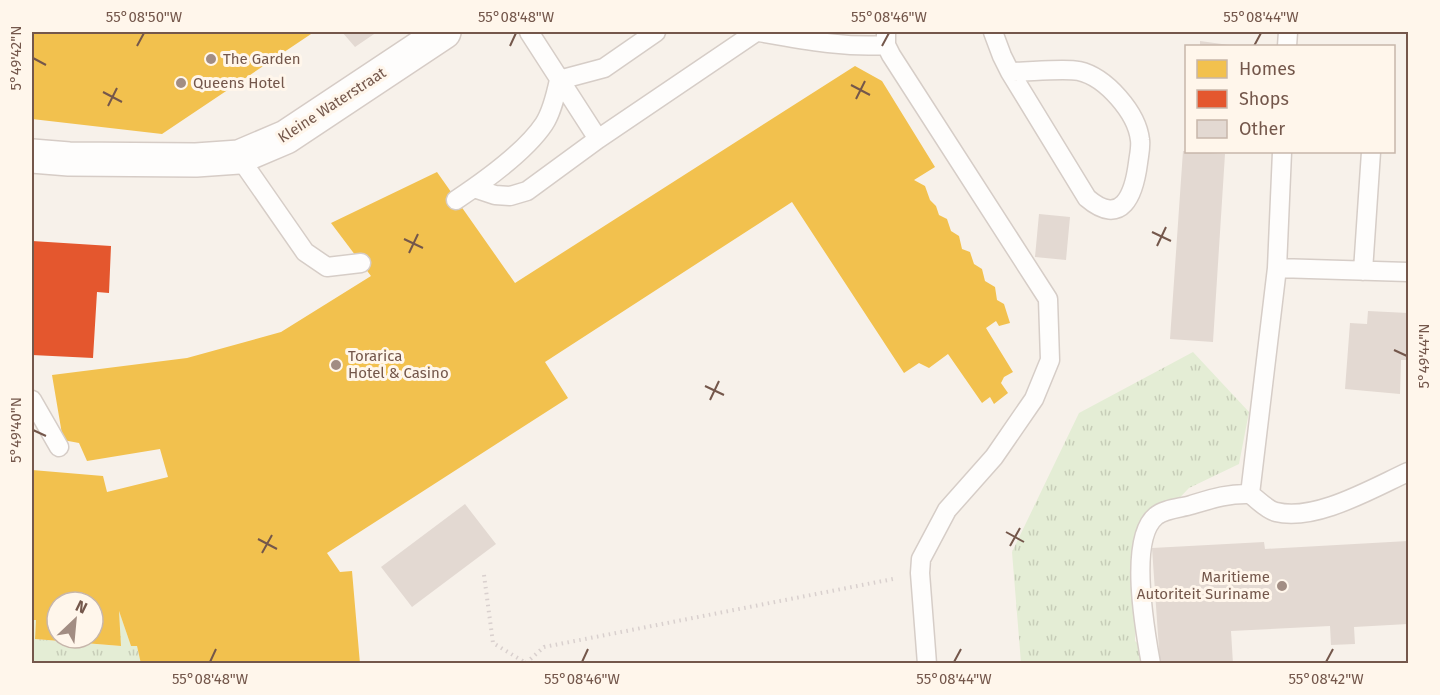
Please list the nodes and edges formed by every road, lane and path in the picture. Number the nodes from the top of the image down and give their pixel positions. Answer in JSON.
{"nodes":[{"id":1,"x":444,"y":32,"type":"edge"},
{"id":2,"x":529,"y":32,"type":"edge"},
{"id":3,"x":656,"y":32,"type":"edge"},
{"id":4,"x":757,"y":32,"type":"edge"},
{"id":5,"x":993,"y":32,"type":"edge"},
{"id":6,"x":886,"y":38,"type":"edge"},
{"id":7,"x":1010,"y":72,"type":"junction"},
{"id":8,"x":559,"y":80,"type":"junction"},
{"id":9,"x":598,"y":139,"type":"junction"},
{"id":10,"x":1282,"y":153,"type":"edge"},
{"id":11,"x":1371,"y":153,"type":"edge"},
{"id":12,"x":32,"y":156,"type":"edge"},
{"id":13,"x":239,"y":157,"type":"junction"},
{"id":14,"x":474,"y":188,"type":"junction"},
{"id":15,"x":456,"y":200,"type":"dead end"},
{"id":16,"x":361,"y":262,"type":"dead end"},
{"id":17,"x":1277,"y":267,"type":"junction"},
{"id":18,"x":1363,"y":271,"type":"junction"},
{"id":19,"x":1408,"y":272,"type":"edge"},
{"id":20,"x":32,"y":400,"type":"edge"},
{"id":21,"x":59,"y":447,"type":"dead end"},
{"id":22,"x":1408,"y":472,"type":"edge"},
{"id":23,"x":1250,"y":494,"type":"junction"},
{"id":24,"x":920,"y":573,"type":"junction"},
{"id":25,"x":484,"y":575,"type":"dead end"},
{"id":26,"x":526,"y":663,"type":"edge"},
{"id":27,"x":927,"y":663,"type":"edge"},
{"id":28,"x":1151,"y":663,"type":"edge"}],
"edges":[{"from":1,"to":13,"type":"main road","name":"Kleine Waterstraat"},
{"from":2,"to":8,"type":"lane"},
{"from":3,"to":8,"type":"lane"},
{"from":4,"to":6,"type":"lane"},
{"from":4,"to":9,"type":"lane"},
{"from":5,"to":7,"type":"lane"},
{"from":6,"to":24,"type":"lane"},
{"from":7,"to":7,"type":"lane"},
{"from":8,"to":9,"type":"lane"},
{"from":8,"to":14,"type":"lane"},
{"from":9,"to":14,"type":"lane"},
{"from":10,"to":17,"type":"lane"},
{"from":11,"to":18,"type":"lane"},
{"from":12,"to":13,"type":"main road","name":"Kleine Waterstraat"},
{"from":13,"to":16,"type":"lane"},
{"from":14,"to":15,"type":"lane"},
{"from":17,"to":18,"type":"lane"},
{"from":17,"to":23,"type":"lane"},
{"from":18,"to":19,"type":"lane"},
{"from":20,"to":21,"type":"lane"},
{"from":22,"to":23,"type":"lane"},
{"from":23,"to":28,"type":"lane"},
{"from":24,"to":26,"type":"path"},
{"from":24,"to":27,"type":"lane"},
{"from":25,"to":26,"type":"path"}]}
